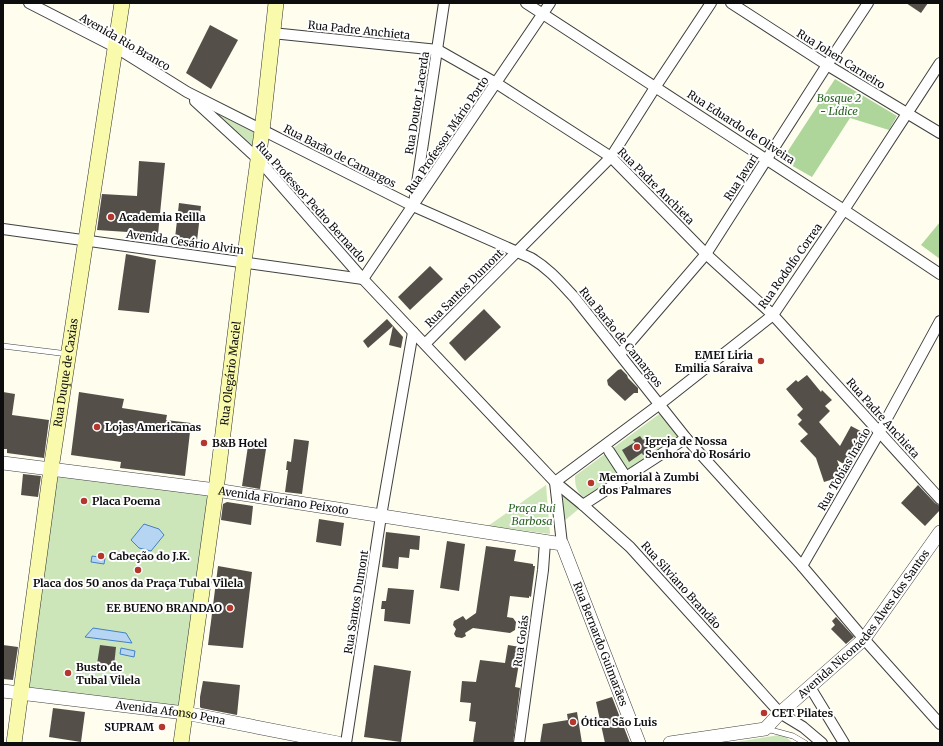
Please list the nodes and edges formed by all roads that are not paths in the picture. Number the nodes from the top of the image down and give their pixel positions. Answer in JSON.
{"nodes":[{"id":1,"x":29,"y":3,"type":"edge"},
{"id":2,"x":122,"y":3,"type":"edge"},
{"id":3,"x":276,"y":3,"type":"edge"},
{"id":4,"x":444,"y":3,"type":"edge"},
{"id":5,"x":526,"y":3,"type":"edge"},
{"id":6,"x":550,"y":3,"type":"edge"},
{"id":7,"x":711,"y":3,"type":"edge"},
{"id":8,"x":731,"y":3,"type":"edge"},
{"id":9,"x":868,"y":3,"type":"edge"},
{"id":10,"x":542,"y":13,"type":"junction"},
{"id":11,"x":272,"y":33,"type":"junction"},
{"id":12,"x":115,"y":47,"type":"junction"},
{"id":13,"x":438,"y":50,"type":"junction"},
{"id":14,"x":940,"y":62,"type":"edge"},
{"id":15,"x":827,"y":65,"type":"junction"},
{"id":16,"x":496,"y":83,"type":"junction"},
{"id":17,"x":656,"y":86,"type":"junction"},
{"id":18,"x":187,"y":92,"type":"junction"},
{"id":19,"x":907,"y":113,"type":"junction"},
{"id":20,"x":262,"y":131,"type":"junction"},
{"id":21,"x":940,"y":133,"type":"edge"},
{"id":22,"x":611,"y":157,"type":"junction"},
{"id":23,"x":258,"y":159,"type":"junction"},
{"id":24,"x":767,"y":159,"type":"junction"},
{"id":25,"x":413,"y":206,"type":"junction"},
{"id":26,"x":844,"y":210,"type":"junction"},
{"id":27,"x":3,"y":229,"type":"edge"},
{"id":28,"x":87,"y":240,"type":"junction"},
{"id":29,"x":517,"y":252,"type":"junction"},
{"id":30,"x":706,"y":254,"type":"junction"},
{"id":31,"x":244,"y":262,"type":"junction"},
{"id":32,"x":940,"y":274,"type":"edge"},
{"id":33,"x":363,"y":279,"type":"junction"},
{"id":34,"x":773,"y":315,"type":"junction"},
{"id":35,"x":940,"y":321,"type":"edge"},
{"id":36,"x":413,"y":332,"type":"junction"},
{"id":37,"x":425,"y":344,"type":"junction"},
{"id":38,"x":3,"y":346,"type":"edge"},
{"id":39,"x":69,"y":354,"type":"junction"},
{"id":40,"x":620,"y":354,"type":"junction"},
{"id":41,"x":660,"y":404,"type":"junction"},
{"id":42,"x":879,"y":433,"type":"junction"},
{"id":43,"x":686,"y":438,"type":"junction"},
{"id":44,"x":609,"y":451,"type":"dead end"},
{"id":45,"x":3,"y":463,"type":"edge"},
{"id":46,"x":51,"y":470,"type":"junction"},
{"id":47,"x":626,"y":477,"type":"junction"},
{"id":48,"x":555,"y":482,"type":"junction"},
{"id":49,"x":216,"y":490,"type":"junction"},
{"id":50,"x":940,"y":499,"type":"edge"},
{"id":51,"x":583,"y":505,"type":"junction"},
{"id":52,"x":381,"y":516,"type":"junction"},
{"id":53,"x":940,"y":532,"type":"edge"},
{"id":54,"x":545,"y":542,"type":"junction"},
{"id":55,"x":562,"y":544,"type":"junction"},
{"id":56,"x":802,"y":566,"type":"junction"},
{"id":57,"x":864,"y":639,"type":"junction"},
{"id":58,"x":810,"y":687,"type":"junction"},
{"id":59,"x":3,"y":692,"type":"edge"},
{"id":60,"x":21,"y":694,"type":"junction"},
{"id":61,"x":185,"y":713,"type":"junction"},
{"id":62,"x":780,"y":713,"type":"junction"},
{"id":63,"x":940,"y":724,"type":"edge"},
{"id":64,"x":765,"y":728,"type":"junction"},
{"id":65,"x":14,"y":743,"type":"edge"},
{"id":66,"x":181,"y":743,"type":"edge"},
{"id":67,"x":338,"y":743,"type":"edge"},
{"id":68,"x":346,"y":743,"type":"edge"},
{"id":69,"x":518,"y":743,"type":"edge"},
{"id":70,"x":639,"y":743,"type":"edge"},
{"id":71,"x":670,"y":743,"type":"edge"},
{"id":72,"x":805,"y":743,"type":"edge"},
{"id":73,"x":822,"y":743,"type":"edge"},
{"id":74,"x":844,"y":743,"type":"edge"}],
"edges":[{"from":1,"to":12,"type":"street","name":"Avenida Rio Branco"},
{"from":2,"to":12,"type":"main road","name":"Rua Duque de Caxias"},
{"from":3,"to":11,"type":"main road","name":"Rua Olegário Maciel"},
{"from":4,"to":13,"type":"street","name":"Rua Doutor Lacerda"},
{"from":5,"to":10,"type":"street","name":"Rua Eduardo de Oliveira"},
{"from":6,"to":10,"type":"street","name":"Rua Professor Mário Porto"},
{"from":7,"to":17,"type":"street","name":"Rua Santos Dumont"},
{"from":8,"to":15,"type":"street","name":"Rua Johen Carneiro"},
{"from":9,"to":15,"type":"street","name":"Rua Javari"},
{"from":10,"to":16,"type":"street","name":"Rua Professor Mário Porto"},
{"from":10,"to":17,"type":"street","name":"Rua Eduardo de Oliveira"},
{"from":11,"to":13,"type":"street","name":"Rua Padre Anchieta"},
{"from":11,"to":20,"type":"main road","name":"Rua Olegário Maciel"},
{"from":12,"to":18,"type":"street","name":"Avenida Rio Branco"},
{"from":12,"to":28,"type":"main road","name":"Rua Duque de Caxias"},
{"from":13,"to":16,"type":"street","name":"Rua Padre Anchieta"},
{"from":13,"to":25,"type":"street","name":"Rua Doutor Lacerda"},
{"from":14,"to":19,"type":"street","name":"Rua Rodolfo Correa"},
{"from":15,"to":19,"type":"street","name":"Rua Johen Carneiro"},
{"from":15,"to":24,"type":"street","name":"Rua Javari"},
{"from":16,"to":22,"type":"street","name":"Rua Padre Anchieta"},
{"from":16,"to":25,"type":"street","name":"Rua Professor Mário Porto"},
{"from":17,"to":22,"type":"street","name":"Rua Santos Dumont"},
{"from":17,"to":24,"type":"street","name":"Rua Eduardo de Oliveira"},
{"from":18,"to":20,"type":"street","name":"Rua Barão de Camargos"},
{"from":18,"to":23,"type":"street","name":"Rua Professor Pedro Bernardo"},
{"from":19,"to":21,"type":"street","name":"Rua Johen Carneiro"},
{"from":19,"to":26,"type":"street","name":"Rua Rodolfo Correa"},
{"from":20,"to":23,"type":"main road","name":"Rua Olegário Maciel"},
{"from":20,"to":25,"type":"street","name":"Rua Barão de Camargos"},
{"from":22,"to":29,"type":"street","name":"Rua Santos Dumont"},
{"from":22,"to":30,"type":"street","name":"Rua Padre Anchieta"},
{"from":23,"to":31,"type":"main road","name":"Rua Olegário Maciel"},
{"from":23,"to":33,"type":"street","name":"Rua Professor Pedro Bernardo"},
{"from":24,"to":26,"type":"street","name":"Rua Eduardo de Oliveira"},
{"from":24,"to":30,"type":"street","name":"Rua Javari"},
{"from":25,"to":29,"type":"street","name":"Rua Barão de Camargos"},
{"from":25,"to":33,"type":"street","name":"Rua Professor Mário Porto"},
{"from":26,"to":32,"type":"street","name":"Rua Eduardo de Oliveira"},
{"from":26,"to":34,"type":"street","name":"Rua Rodolfo Correa"},
{"from":27,"to":28,"type":"street","name":"Avenida Cesário Alvim"},
{"from":28,"to":31,"type":"street","name":"Avenida Cesário Alvim"},
{"from":28,"to":39,"type":"main road","name":"Rua Duque de Caxias"},
{"from":29,"to":37,"type":"street","name":"Rua Santos Dumont"},
{"from":29,"to":40,"type":"street","name":"Rua Barão de Camargos"},
{"from":30,"to":34,"type":"street","name":"Rua Padre Anchieta"},
{"from":30,"to":40,"type":"street","name":"Rua Javari"},
{"from":31,"to":33,"type":"street","name":"Avenida Cesário Alvim"},
{"from":31,"to":49,"type":"main road","name":"Rua Olegário Maciel"},
{"from":33,"to":36,"type":"street","name":"Rua Professor Pedro Bernardo"},
{"from":34,"to":41,"type":"street","name":"Rua Rodolfo Correa"},
{"from":34,"to":42,"type":"street","name":"Rua Padre Anchieta"},
{"from":35,"to":42,"type":"street","name":"Rua Tobias Inácio"},
{"from":36,"to":37,"type":"street","name":"Rua Santos Dumont"},
{"from":36,"to":52,"type":"street","name":"Rua Santos Dumont"},
{"from":37,"to":48,"type":"street"},
{"from":38,"to":39,"type":"lane"},
{"from":39,"to":46,"type":"main road","name":"Rua Duque de Caxias"},
{"from":40,"to":41,"type":"street","name":"Rua Barão de Camargos"},
{"from":41,"to":43,"type":"street","name":"Rua Barão de Camargos"},
{"from":41,"to":48,"type":"street","name":"Rua Rodolfo Correa"},
{"from":42,"to":50,"type":"street","name":"Rua Padre Anchieta"},
{"from":42,"to":56,"type":"street","name":"Rua Tobias Inácio"},
{"from":43,"to":47,"type":"street"},
{"from":43,"to":56,"type":"street","name":"Rua Barão de Camargos"},
{"from":44,"to":47,"type":"street"},
{"from":45,"to":46,"type":"street","name":"Avenida Floriano Peixoto"},
{"from":46,"to":49,"type":"street","name":"Avenida Floriano Peixoto"},
{"from":46,"to":60,"type":"main road","name":"Rua Duque de Caxias"},
{"from":47,"to":51,"type":"street"},
{"from":48,"to":51,"type":"street","name":"Rua Silviano Brandão"},
{"from":48,"to":55,"type":"street"},
{"from":49,"to":52,"type":"street","name":"Avenida Floriano Peixoto"},
{"from":49,"to":61,"type":"main road","name":"Rua Olegário Maciel"},
{"from":51,"to":62,"type":"street","name":"Rua Silviano Brandão"},
{"from":52,"to":54,"type":"street","name":"Avenida Floriano Peixoto"},
{"from":52,"to":68,"type":"street","name":"Rua Santos Dumont"},
{"from":53,"to":57,"type":"street","name":"Avenida Nicomedes Alves dos Santos"},
{"from":54,"to":55,"type":"street","name":"Avenida Floriano Peixoto"},
{"from":54,"to":69,"type":"street","name":"Rua Goiás"},
{"from":55,"to":70,"type":"street","name":"Rua Bernardo Guimarães"},
{"from":56,"to":57,"type":"street","name":"Rua Barão de Camargos"},
{"from":57,"to":58,"type":"street","name":"Avenida Nicomedes Alves dos Santos"},
{"from":57,"to":63,"type":"street","name":"Rua Barão de Camargos"},
{"from":58,"to":62,"type":"street","name":"Avenida Nicomedes Alves dos Santos"},
{"from":58,"to":74,"type":"street"},
{"from":59,"to":60,"type":"street","name":"Avenida Afonso Pena"},
{"from":60,"to":61,"type":"street","name":"Avenida Afonso Pena"},
{"from":60,"to":65,"type":"main road","name":"Rua Duque de Caxias"},
{"from":61,"to":66,"type":"main road","name":"Rua Olegário Maciel"},
{"from":61,"to":67,"type":"street","name":"Avenida Afonso Pena"},
{"from":62,"to":64,"type":"street","name":"Avenida Nicomedes Alves dos Santos"},
{"from":62,"to":73,"type":"street","name":"Rua Silviano Brandão"},
{"from":64,"to":71,"type":"street"},
{"from":64,"to":72,"type":"lane"}]}
